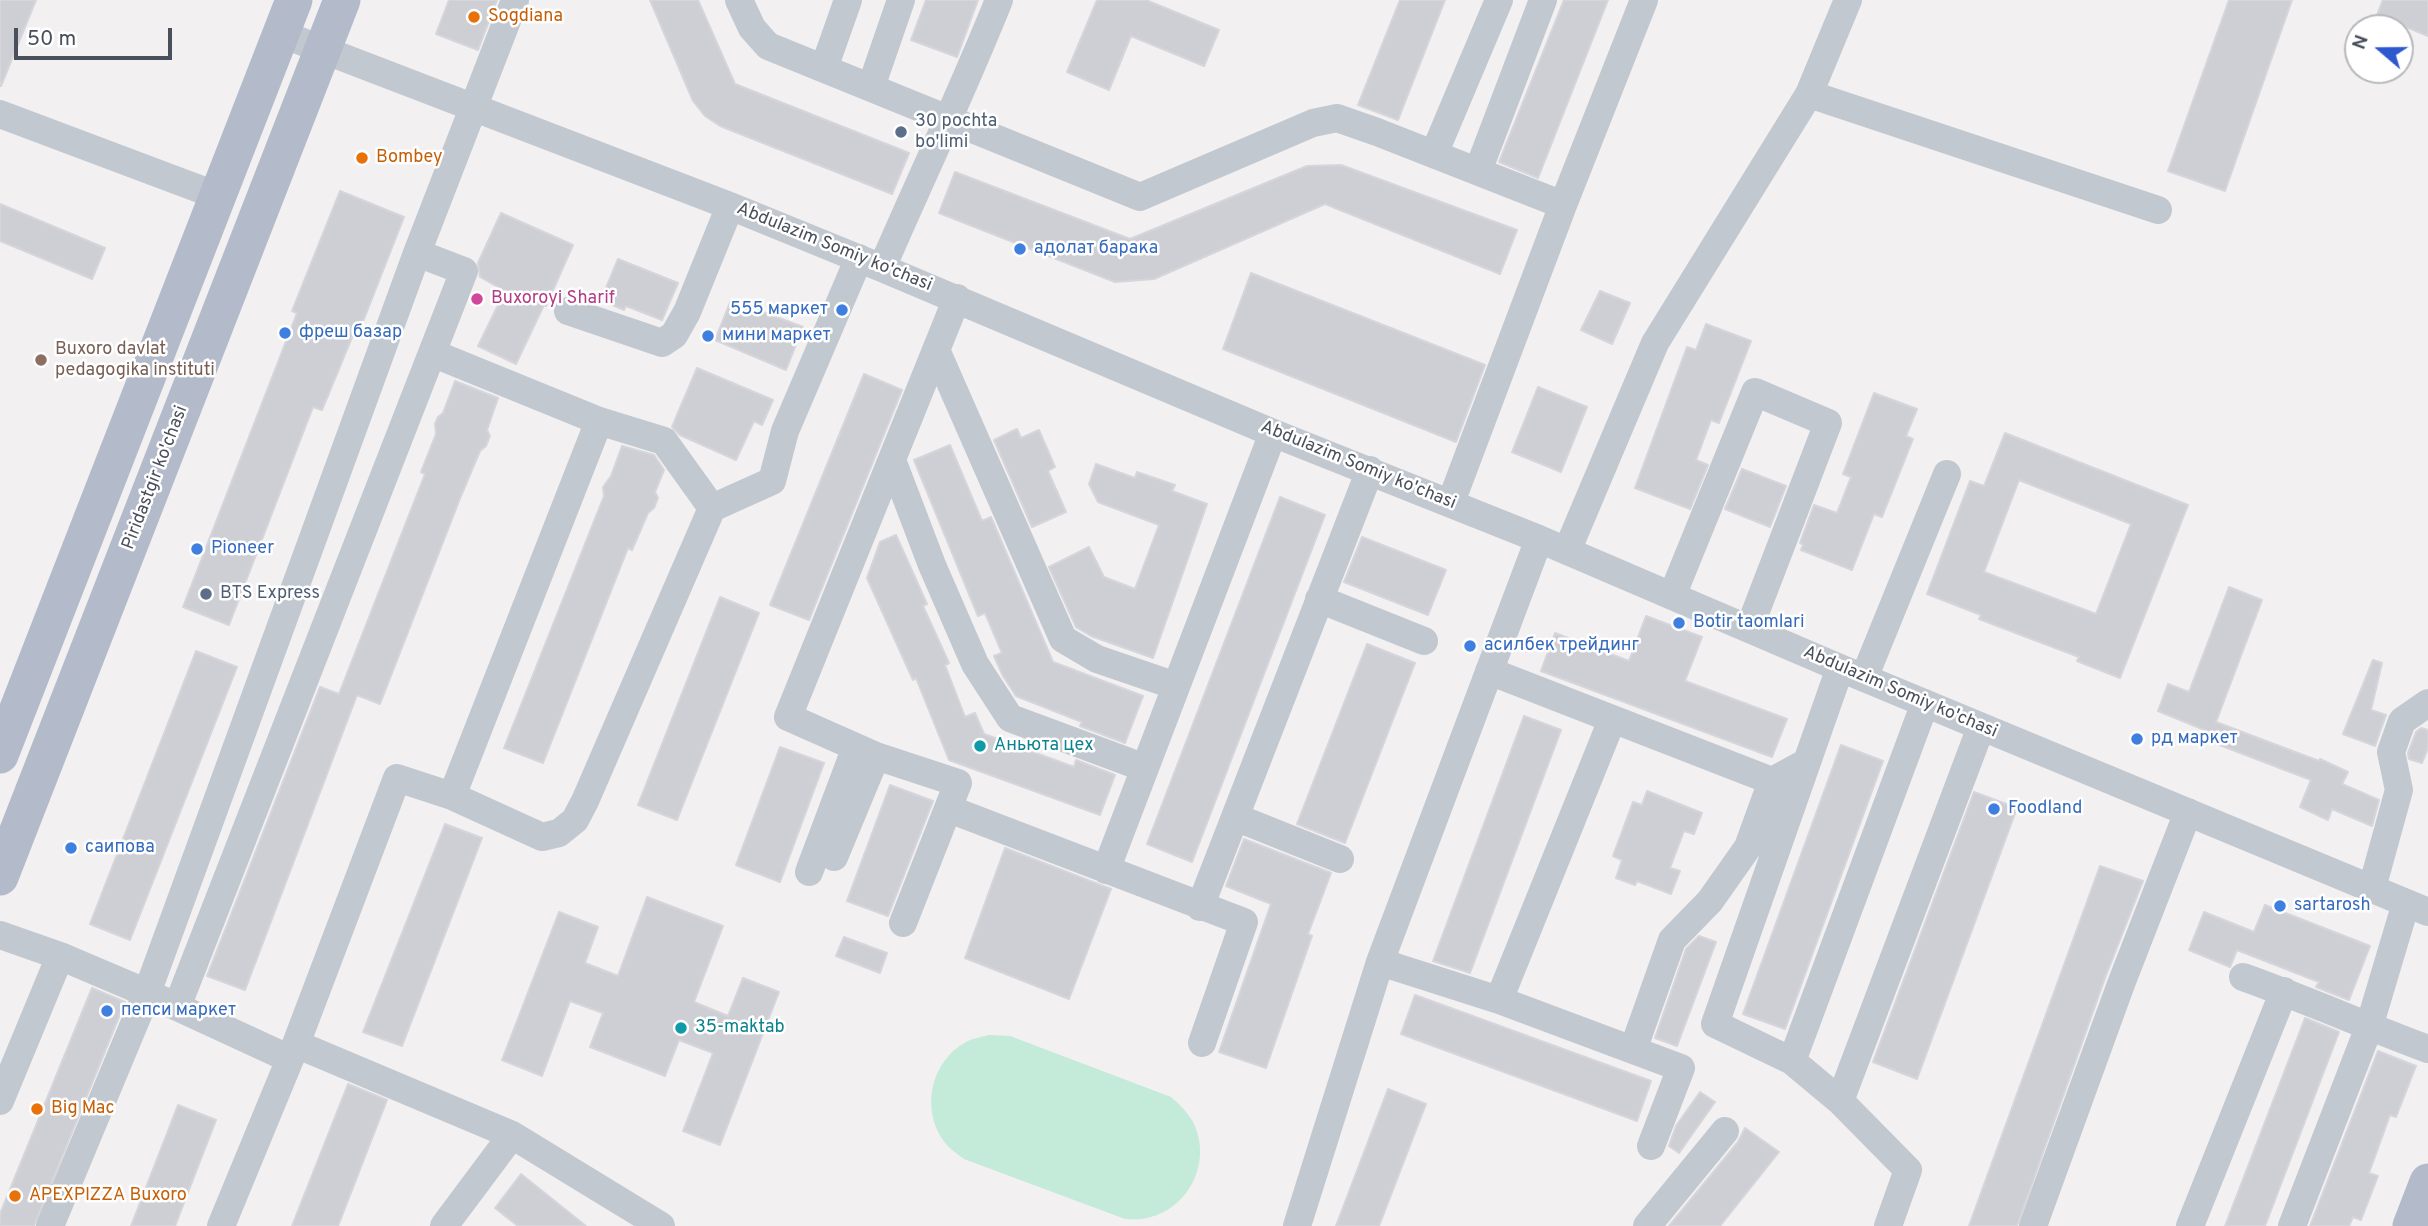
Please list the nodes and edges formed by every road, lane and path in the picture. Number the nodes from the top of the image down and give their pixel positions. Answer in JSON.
{"nodes":[{"id":1,"x":294,"y":0,"type":"edge"},
{"id":2,"x":342,"y":0,"type":"edge"},
{"id":3,"x":516,"y":0,"type":"edge"},
{"id":4,"x":739,"y":0,"type":"edge"},
{"id":5,"x":848,"y":0,"type":"edge"},
{"id":6,"x":901,"y":0,"type":"edge"},
{"id":7,"x":999,"y":0,"type":"edge"},
{"id":8,"x":1499,"y":0,"type":"edge"},
{"id":9,"x":1543,"y":0,"type":"edge"},
{"id":10,"x":1644,"y":0,"type":"edge"},
{"id":11,"x":1848,"y":0,"type":"edge"},
{"id":12,"x":282,"y":34,"type":"junction"},
{"id":13,"x":322,"y":51,"type":"junction"},
{"id":14,"x":824,"y":68,"type":"junction"},
{"id":15,"x":871,"y":87,"type":"junction"},
{"id":16,"x":1809,"y":94,"type":"junction"},
{"id":17,"x":474,"y":107,"type":"junction"},
{"id":18,"x":0,"y":114,"type":"edge"},
{"id":19,"x":947,"y":119,"type":"junction"},
{"id":20,"x":1434,"y":154,"type":"junction"},
{"id":21,"x":1478,"y":171,"type":"junction"},
{"id":22,"x":218,"y":196,"type":"junction"},
{"id":23,"x":1563,"y":205,"type":"junction"},
{"id":24,"x":730,"y":206,"type":"junction"},
{"id":25,"x":2158,"y":211,"type":"dead end"},
{"id":26,"x":417,"y":253,"type":"junction"},
{"id":27,"x":871,"y":263,"type":"junction"},
{"id":28,"x":957,"y":298,"type":"junction"},
{"id":29,"x":568,"y":311,"type":"dead end"},
{"id":30,"x":936,"y":350,"type":"junction"},
{"id":31,"x":432,"y":353,"type":"junction"},
{"id":32,"x":599,"y":421,"type":"junction"},
{"id":33,"x":1273,"y":433,"type":"junction"},
{"id":34,"x":892,"y":460,"type":"junction"},
{"id":35,"x":1370,"y":470,"type":"junction"},
{"id":36,"x":1947,"y":474,"type":"dead end"},
{"id":37,"x":1451,"y":502,"type":"junction"},
{"id":38,"x":712,"y":508,"type":"junction"},
{"id":39,"x":1539,"y":539,"type":"junction"},
{"id":40,"x":1567,"y":551,"type":"junction"},
{"id":41,"x":1672,"y":596,"type":"junction"},
{"id":42,"x":1319,"y":599,"type":"junction"},
{"id":43,"x":1749,"y":629,"type":"junction"},
{"id":44,"x":1424,"y":641,"type":"dead end"},
{"id":45,"x":1489,"y":671,"type":"junction"},
{"id":46,"x":1852,"y":673,"type":"junction"},
{"id":47,"x":1177,"y":686,"type":"junction"},
{"id":48,"x":1925,"y":703,"type":"junction"},
{"id":49,"x":2428,"y":703,"type":"edge"},
{"id":50,"x":1612,"y":720,"type":"junction"},
{"id":51,"x":1981,"y":727,"type":"junction"},
{"id":52,"x":866,"y":752,"type":"junction"},
{"id":53,"x":0,"y":755,"type":"edge"},
{"id":54,"x":1807,"y":762,"type":"junction"},
{"id":55,"x":1145,"y":768,"type":"junction"},
{"id":56,"x":1772,"y":781,"type":"junction"},
{"id":57,"x":453,"y":796,"type":"junction"},
{"id":58,"x":949,"y":809,"type":"junction"},
{"id":59,"x":2188,"y":812,"type":"junction"},
{"id":60,"x":1235,"y":817,"type":"junction"},
{"id":61,"x":1340,"y":859,"type":"dead end"},
{"id":62,"x":1106,"y":870,"type":"junction"},
{"id":63,"x":817,"y":875,"type":"dead end"},
{"id":64,"x":0,"y":877,"type":"edge"},
{"id":65,"x":2372,"y":888,"type":"junction"},
{"id":66,"x":1200,"y":907,"type":"junction"},
{"id":67,"x":2417,"y":907,"type":"edge"},
{"id":68,"x":902,"y":923,"type":"dead end"},
{"id":69,"x":0,"y":935,"type":"edge"},
{"id":70,"x":60,"y":956,"type":"junction"},
{"id":71,"x":1380,"y":962,"type":"junction"},
{"id":72,"x":2243,"y":976,"type":"dead end"},
{"id":73,"x":2284,"y":992,"type":"junction"},
{"id":74,"x":147,"y":993,"type":"junction"},
{"id":75,"x":1499,"y":1000,"type":"junction"},
{"id":76,"x":177,"y":1006,"type":"junction"},
{"id":77,"x":2369,"y":1027,"type":"junction"},
{"id":78,"x":1202,"y":1043,"type":"dead end"},
{"id":79,"x":2428,"y":1049,"type":"edge"},
{"id":80,"x":1633,"y":1050,"type":"junction"},
{"id":81,"x":293,"y":1051,"type":"junction"},
{"id":82,"x":1792,"y":1061,"type":"junction"},
{"id":83,"x":0,"y":1101,"type":"edge"},
{"id":84,"x":1840,"y":1101,"type":"junction"},
{"id":85,"x":1725,"y":1131,"type":"dead end"},
{"id":86,"x":512,"y":1135,"type":"junction"},
{"id":87,"x":1651,"y":1146,"type":"dead end"},
{"id":88,"x":2428,"y":1182,"type":"edge"},
{"id":89,"x":50,"y":1226,"type":"edge"},
{"id":90,"x":221,"y":1226,"type":"edge"},
{"id":91,"x":444,"y":1226,"type":"edge"},
{"id":92,"x":661,"y":1226,"type":"edge"},
{"id":93,"x":1297,"y":1226,"type":"edge"},
{"id":94,"x":1647,"y":1226,"type":"edge"},
{"id":95,"x":1888,"y":1226,"type":"edge"},
{"id":96,"x":2033,"y":1226,"type":"edge"},
{"id":97,"x":2190,"y":1226,"type":"edge"},
{"id":98,"x":2292,"y":1226,"type":"edge"},
{"id":99,"x":2411,"y":1226,"type":"edge"}],
"edges":[{"from":1,"to":12,"type":"main road"},
{"from":2,"to":13,"type":"main road","name":"Piridastgir ko'chasi"},
{"from":3,"to":17,"type":"street"},
{"from":4,"to":14,"type":"street"},
{"from":5,"to":14,"type":"street"},
{"from":6,"to":15,"type":"street"},
{"from":7,"to":19,"type":"street"},
{"from":8,"to":20,"type":"street"},
{"from":9,"to":21,"type":"street"},
{"from":10,"to":23,"type":"street"},
{"from":11,"to":16,"type":"street"},
{"from":12,"to":13,"type":"street","name":"Abdulazim Somiy ko'chasi"},
{"from":12,"to":22,"type":"main road"},
{"from":13,"to":17,"type":"street","name":"Abdulazim Somiy ko'chasi"},
{"from":13,"to":64,"type":"main road","name":"Piridastgir ko'chasi"},
{"from":14,"to":15,"type":"street"},
{"from":15,"to":19,"type":"street"},
{"from":16,"to":25,"type":"street"},
{"from":16,"to":40,"type":"street"},
{"from":17,"to":24,"type":"street","name":"Abdulazim Somiy ko'chasi"},
{"from":17,"to":26,"type":"street"},
{"from":18,"to":22,"type":"street"},
{"from":19,"to":20,"type":"street"},
{"from":19,"to":27,"type":"street"},
{"from":20,"to":21,"type":"street"},
{"from":21,"to":23,"type":"street"},
{"from":22,"to":53,"type":"main road"},
{"from":23,"to":37,"type":"street"},
{"from":24,"to":27,"type":"street","name":"Abdulazim Somiy ko'chasi"},
{"from":24,"to":29,"type":"street"},
{"from":26,"to":31,"type":"street"},
{"from":26,"to":74,"type":"street"},
{"from":27,"to":28,"type":"street","name":"Abdulazim Somiy ko'chasi"},
{"from":27,"to":38,"type":"street"},
{"from":28,"to":30,"type":"street"},
{"from":28,"to":33,"type":"street","name":"Abdulazim Somiy ko'chasi"},
{"from":30,"to":34,"type":"street"},
{"from":30,"to":47,"type":"street"},
{"from":31,"to":32,"type":"street"},
{"from":31,"to":76,"type":"street"},
{"from":32,"to":38,"type":"street"},
{"from":32,"to":57,"type":"street"},
{"from":33,"to":35,"type":"street","name":"Abdulazim Somiy ko'chasi"},
{"from":33,"to":47,"type":"street"},
{"from":34,"to":52,"type":"street"},
{"from":34,"to":55,"type":"street"},
{"from":35,"to":37,"type":"street","name":"Abdulazim Somiy ko'chasi"},
{"from":35,"to":42,"type":"street"},
{"from":36,"to":46,"type":"street"},
{"from":37,"to":39,"type":"street","name":"Abdulazim Somiy ko'chasi"},
{"from":38,"to":57,"type":"street"},
{"from":39,"to":40,"type":"street","name":"Abdulazim Somiy ko'chasi"},
{"from":39,"to":45,"type":"street"},
{"from":40,"to":41,"type":"street","name":"Abdulazim Somiy ko'chasi"},
{"from":41,"to":43,"type":"street","name":"Abdulazim Somiy ko'chasi"},
{"from":41,"to":43,"type":"street"},
{"from":42,"to":44,"type":"street"},
{"from":42,"to":60,"type":"street"},
{"from":43,"to":46,"type":"street","name":"Abdulazim Somiy ko'chasi"},
{"from":45,"to":50,"type":"street"},
{"from":45,"to":71,"type":"street"},
{"from":46,"to":48,"type":"street","name":"Abdulazim Somiy ko'chasi"},
{"from":46,"to":54,"type":"street"},
{"from":47,"to":55,"type":"street"},
{"from":48,"to":51,"type":"street","name":"Abdulazim Somiy ko'chasi"},
{"from":48,"to":82,"type":"street"},
{"from":49,"to":65,"type":"street"},
{"from":50,"to":56,"type":"street"},
{"from":50,"to":75,"type":"street"},
{"from":51,"to":59,"type":"street","name":"Abdulazim Somiy ko'chasi"},
{"from":51,"to":84,"type":"street"},
{"from":52,"to":58,"type":"street"},
{"from":52,"to":63,"type":"street"},
{"from":54,"to":56,"type":"street"},
{"from":54,"to":82,"type":"street"},
{"from":55,"to":62,"type":"street"},
{"from":56,"to":80,"type":"street"},
{"from":57,"to":81,"type":"street"},
{"from":58,"to":62,"type":"street"},
{"from":58,"to":68,"type":"street"},
{"from":59,"to":65,"type":"street","name":"Abdulazim Somiy ko'chasi"},
{"from":59,"to":96,"type":"street"},
{"from":60,"to":61,"type":"street"},
{"from":60,"to":66,"type":"street"},
{"from":62,"to":66,"type":"street"},
{"from":65,"to":67,"type":"street","name":"Abdulazim Somiy ko'chasi"},
{"from":66,"to":78,"type":"street"},
{"from":67,"to":77,"type":"street"},
{"from":69,"to":70,"type":"street"},
{"from":70,"to":74,"type":"street"},
{"from":70,"to":83,"type":"street"},
{"from":71,"to":75,"type":"street"},
{"from":71,"to":93,"type":"street"},
{"from":72,"to":73,"type":"street"},
{"from":73,"to":77,"type":"street"},
{"from":73,"to":97,"type":"street"},
{"from":74,"to":76,"type":"street"},
{"from":74,"to":89,"type":"street"},
{"from":75,"to":80,"type":"street"},
{"from":76,"to":81,"type":"street"},
{"from":77,"to":79,"type":"street"},
{"from":77,"to":98,"type":"street"},
{"from":80,"to":87,"type":"street"},
{"from":81,"to":86,"type":"street"},
{"from":81,"to":90,"type":"street"},
{"from":82,"to":84,"type":"street"},
{"from":84,"to":95,"type":"street"},
{"from":85,"to":94,"type":"street"},
{"from":86,"to":91,"type":"street"},
{"from":86,"to":92,"type":"street"},
{"from":88,"to":99,"type":"main road"}]}
